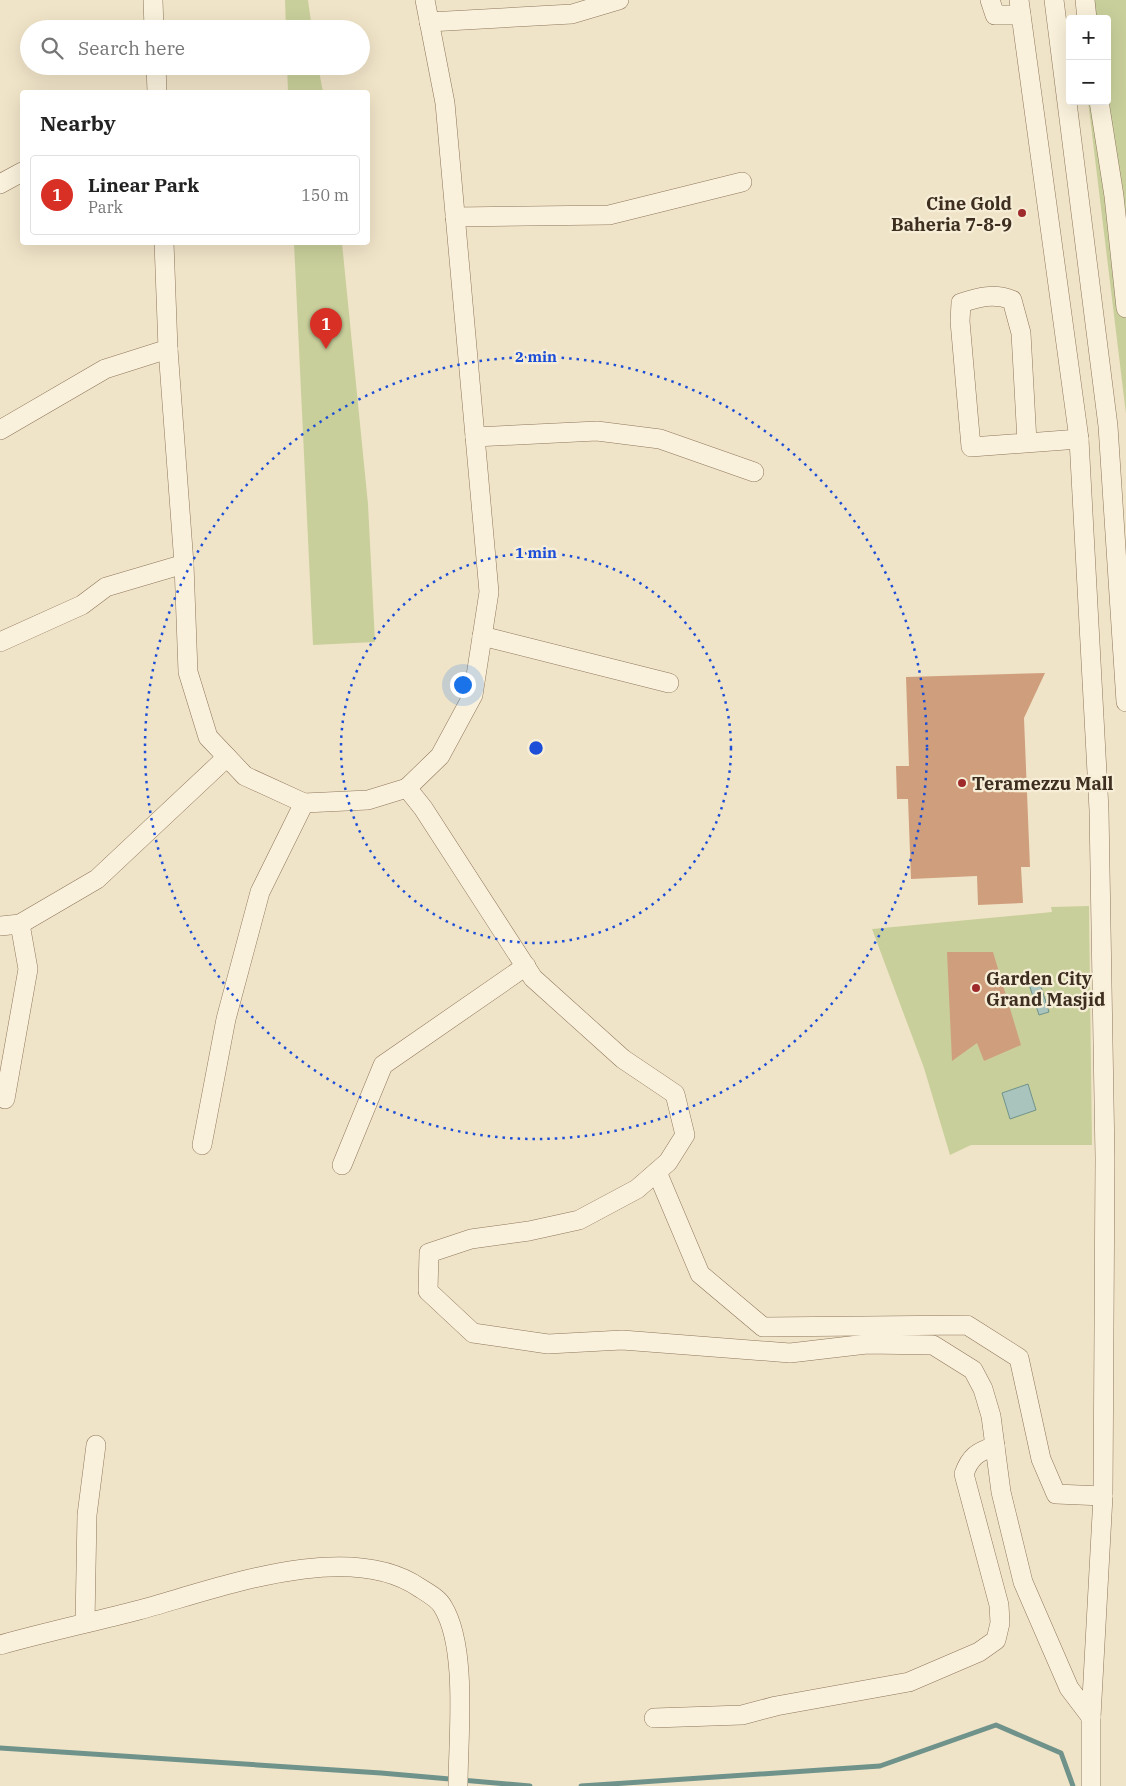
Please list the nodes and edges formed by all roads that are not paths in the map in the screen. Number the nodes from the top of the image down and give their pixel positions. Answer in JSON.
{"nodes":[{"id":1,"x":153,"y":0,"type":"edge"},
{"id":2,"x":425,"y":0,"type":"edge"},
{"id":3,"x":619,"y":0,"type":"edge"},
{"id":4,"x":990,"y":0,"type":"edge"},
{"id":5,"x":1054,"y":0,"type":"edge"},
{"id":6,"x":1084,"y":0,"type":"edge"},
{"id":7,"x":1020,"y":7,"type":"edge"},
{"id":8,"x":1086,"y":15,"type":"edge"},
{"id":9,"x":154,"y":20,"type":"edge"},
{"id":10,"x":429,"y":22,"type":"junction"},
{"id":11,"x":156,"y":75,"type":"edge"},
{"id":12,"x":157,"y":90,"type":"edge"},
{"id":13,"x":1100,"y":105,"type":"edge"},
{"id":14,"x":20,"y":173,"type":"edge"},
{"id":15,"x":742,"y":182,"type":"dead end"},
{"id":16,"x":0,"y":184,"type":"edge"},
{"id":17,"x":455,"y":217,"type":"junction"},
{"id":18,"x":164,"y":245,"type":"edge"},
{"id":19,"x":1093,"y":307,"type":"junction"},
{"id":20,"x":1126,"y":308,"type":"edge"},
{"id":21,"x":1062,"y":314,"type":"junction"},
{"id":22,"x":168,"y":349,"type":"junction"},
{"id":23,"x":0,"y":430,"type":"edge"},
{"id":24,"x":475,"y":437,"type":"junction"},
{"id":25,"x":1079,"y":439,"type":"junction"},
{"id":26,"x":1027,"y":442,"type":"junction"},
{"id":27,"x":754,"y":472,"type":"dead end"},
{"id":28,"x":184,"y":564,"type":"junction"},
{"id":29,"x":482,"y":636,"type":"junction"},
{"id":30,"x":0,"y":642,"type":"edge"},
{"id":31,"x":669,"y":683,"type":"dead end"},
{"id":32,"x":1126,"y":702,"type":"edge"},
{"id":33,"x":227,"y":757,"type":"junction"},
{"id":34,"x":407,"y":788,"type":"junction"},
{"id":35,"x":304,"y":803,"type":"junction"},
{"id":36,"x":20,"y":924,"type":"junction"},
{"id":37,"x":0,"y":926,"type":"edge"},
{"id":38,"x":526,"y":966,"type":"junction"},
{"id":39,"x":5,"y":1099,"type":"dead end"},
{"id":40,"x":202,"y":1146,"type":"dead end"},
{"id":41,"x":342,"y":1165,"type":"dead end"},
{"id":42,"x":657,"y":1172,"type":"junction"},
{"id":43,"x":96,"y":1444,"type":"dead end"},
{"id":44,"x":995,"y":1446,"type":"junction"},
{"id":45,"x":1103,"y":1496,"type":"junction"},
{"id":46,"x":85,"y":1623,"type":"junction"},
{"id":47,"x":0,"y":1645,"type":"edge"},
{"id":48,"x":1091,"y":1717,"type":"junction"},
{"id":49,"x":654,"y":1718,"type":"dead end"},
{"id":50,"x":458,"y":1786,"type":"edge"},
{"id":51,"x":1091,"y":1786,"type":"edge"}],
"edges":[{"from":1,"to":9,"type":"street"},
{"from":2,"to":10,"type":"street"},
{"from":3,"to":10,"type":"street"},
{"from":4,"to":7,"type":"street"},
{"from":5,"to":19,"type":"street"},
{"from":6,"to":8,"type":"street"},
{"from":7,"to":21,"type":"street"},
{"from":10,"to":17,"type":"street"},
{"from":11,"to":12,"type":"street"},
{"from":13,"to":20,"type":"street"},
{"from":14,"to":16,"type":"street"},
{"from":15,"to":17,"type":"street"},
{"from":17,"to":24,"type":"street"},
{"from":18,"to":22,"type":"street"},
{"from":19,"to":21,"type":"street"},
{"from":19,"to":32,"type":"street"},
{"from":21,"to":25,"type":"street"},
{"from":22,"to":23,"type":"street"},
{"from":22,"to":28,"type":"street"},
{"from":24,"to":27,"type":"street"},
{"from":24,"to":29,"type":"street"},
{"from":25,"to":26,"type":"street"},
{"from":25,"to":45,"type":"street"},
{"from":26,"to":26,"type":"street"},
{"from":28,"to":30,"type":"street"},
{"from":28,"to":33,"type":"street"},
{"from":29,"to":31,"type":"street"},
{"from":29,"to":34,"type":"street"},
{"from":33,"to":35,"type":"street"},
{"from":33,"to":36,"type":"street"},
{"from":34,"to":35,"type":"street"},
{"from":34,"to":38,"type":"street"},
{"from":35,"to":40,"type":"street"},
{"from":36,"to":37,"type":"street"},
{"from":36,"to":39,"type":"street"},
{"from":38,"to":41,"type":"street"},
{"from":38,"to":42,"type":"street"},
{"from":42,"to":44,"type":"street"},
{"from":42,"to":45,"type":"street"},
{"from":43,"to":46,"type":"street"},
{"from":44,"to":48,"type":"street"},
{"from":44,"to":49,"type":"street"},
{"from":45,"to":48,"type":"street"},
{"from":46,"to":47,"type":"street"},
{"from":46,"to":50,"type":"street"},
{"from":48,"to":51,"type":"street"}]}
